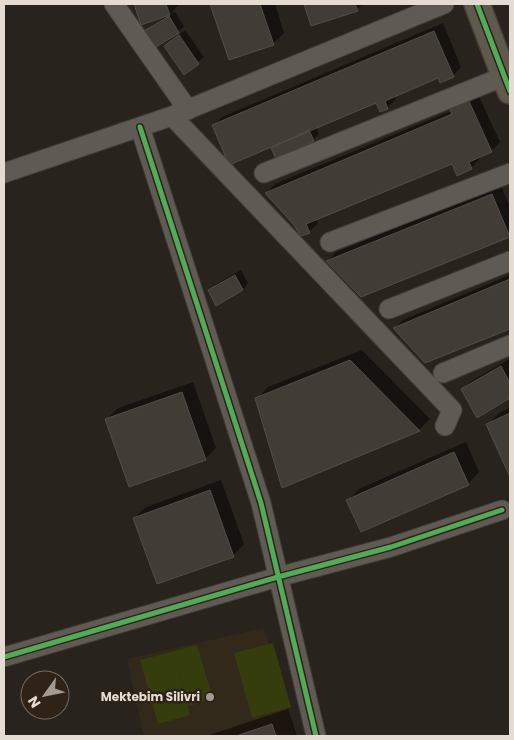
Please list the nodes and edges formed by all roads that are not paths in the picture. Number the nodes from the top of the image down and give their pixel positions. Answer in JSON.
{"nodes":[{"id":1,"x":114,"y":4,"type":"edge"},
{"id":2,"x":444,"y":4,"type":"edge"},
{"id":3,"x":477,"y":4,"type":"edge"},
{"id":4,"x":507,"y":84,"type":"edge"},
{"id":5,"x":180,"y":113,"type":"junction"},
{"id":6,"x":140,"y":127,"type":"junction"},
{"id":7,"x":4,"y":173,"type":"edge"},
{"id":8,"x":264,"y":173,"type":"dead end"},
{"id":9,"x":510,"y":173,"type":"edge"},
{"id":10,"x":330,"y":242,"type":"dead end"},
{"id":11,"x":510,"y":260,"type":"edge"},
{"id":12,"x":390,"y":309,"type":"dead end"},
{"id":13,"x":510,"y":345,"type":"edge"},
{"id":14,"x":444,"y":372,"type":"dead end"},
{"id":15,"x":445,"y":426,"type":"dead end"},
{"id":16,"x":502,"y":510,"type":"dead end"},
{"id":17,"x":278,"y":576,"type":"junction"},
{"id":18,"x":4,"y":657,"type":"edge"},
{"id":19,"x":316,"y":736,"type":"edge"}],
"edges":[{"from":1,"to":5,"type":"street"},
{"from":2,"to":5,"type":"street"},
{"from":3,"to":4,"type":"main road"},
{"from":4,"to":8,"type":"street"},
{"from":5,"to":6,"type":"street"},
{"from":5,"to":15,"type":"street"},
{"from":6,"to":7,"type":"street"},
{"from":6,"to":17,"type":"street"},
{"from":9,"to":10,"type":"street"},
{"from":11,"to":12,"type":"street"},
{"from":13,"to":14,"type":"street"},
{"from":16,"to":17,"type":"street"},
{"from":17,"to":18,"type":"street"},
{"from":17,"to":19,"type":"street"}]}
